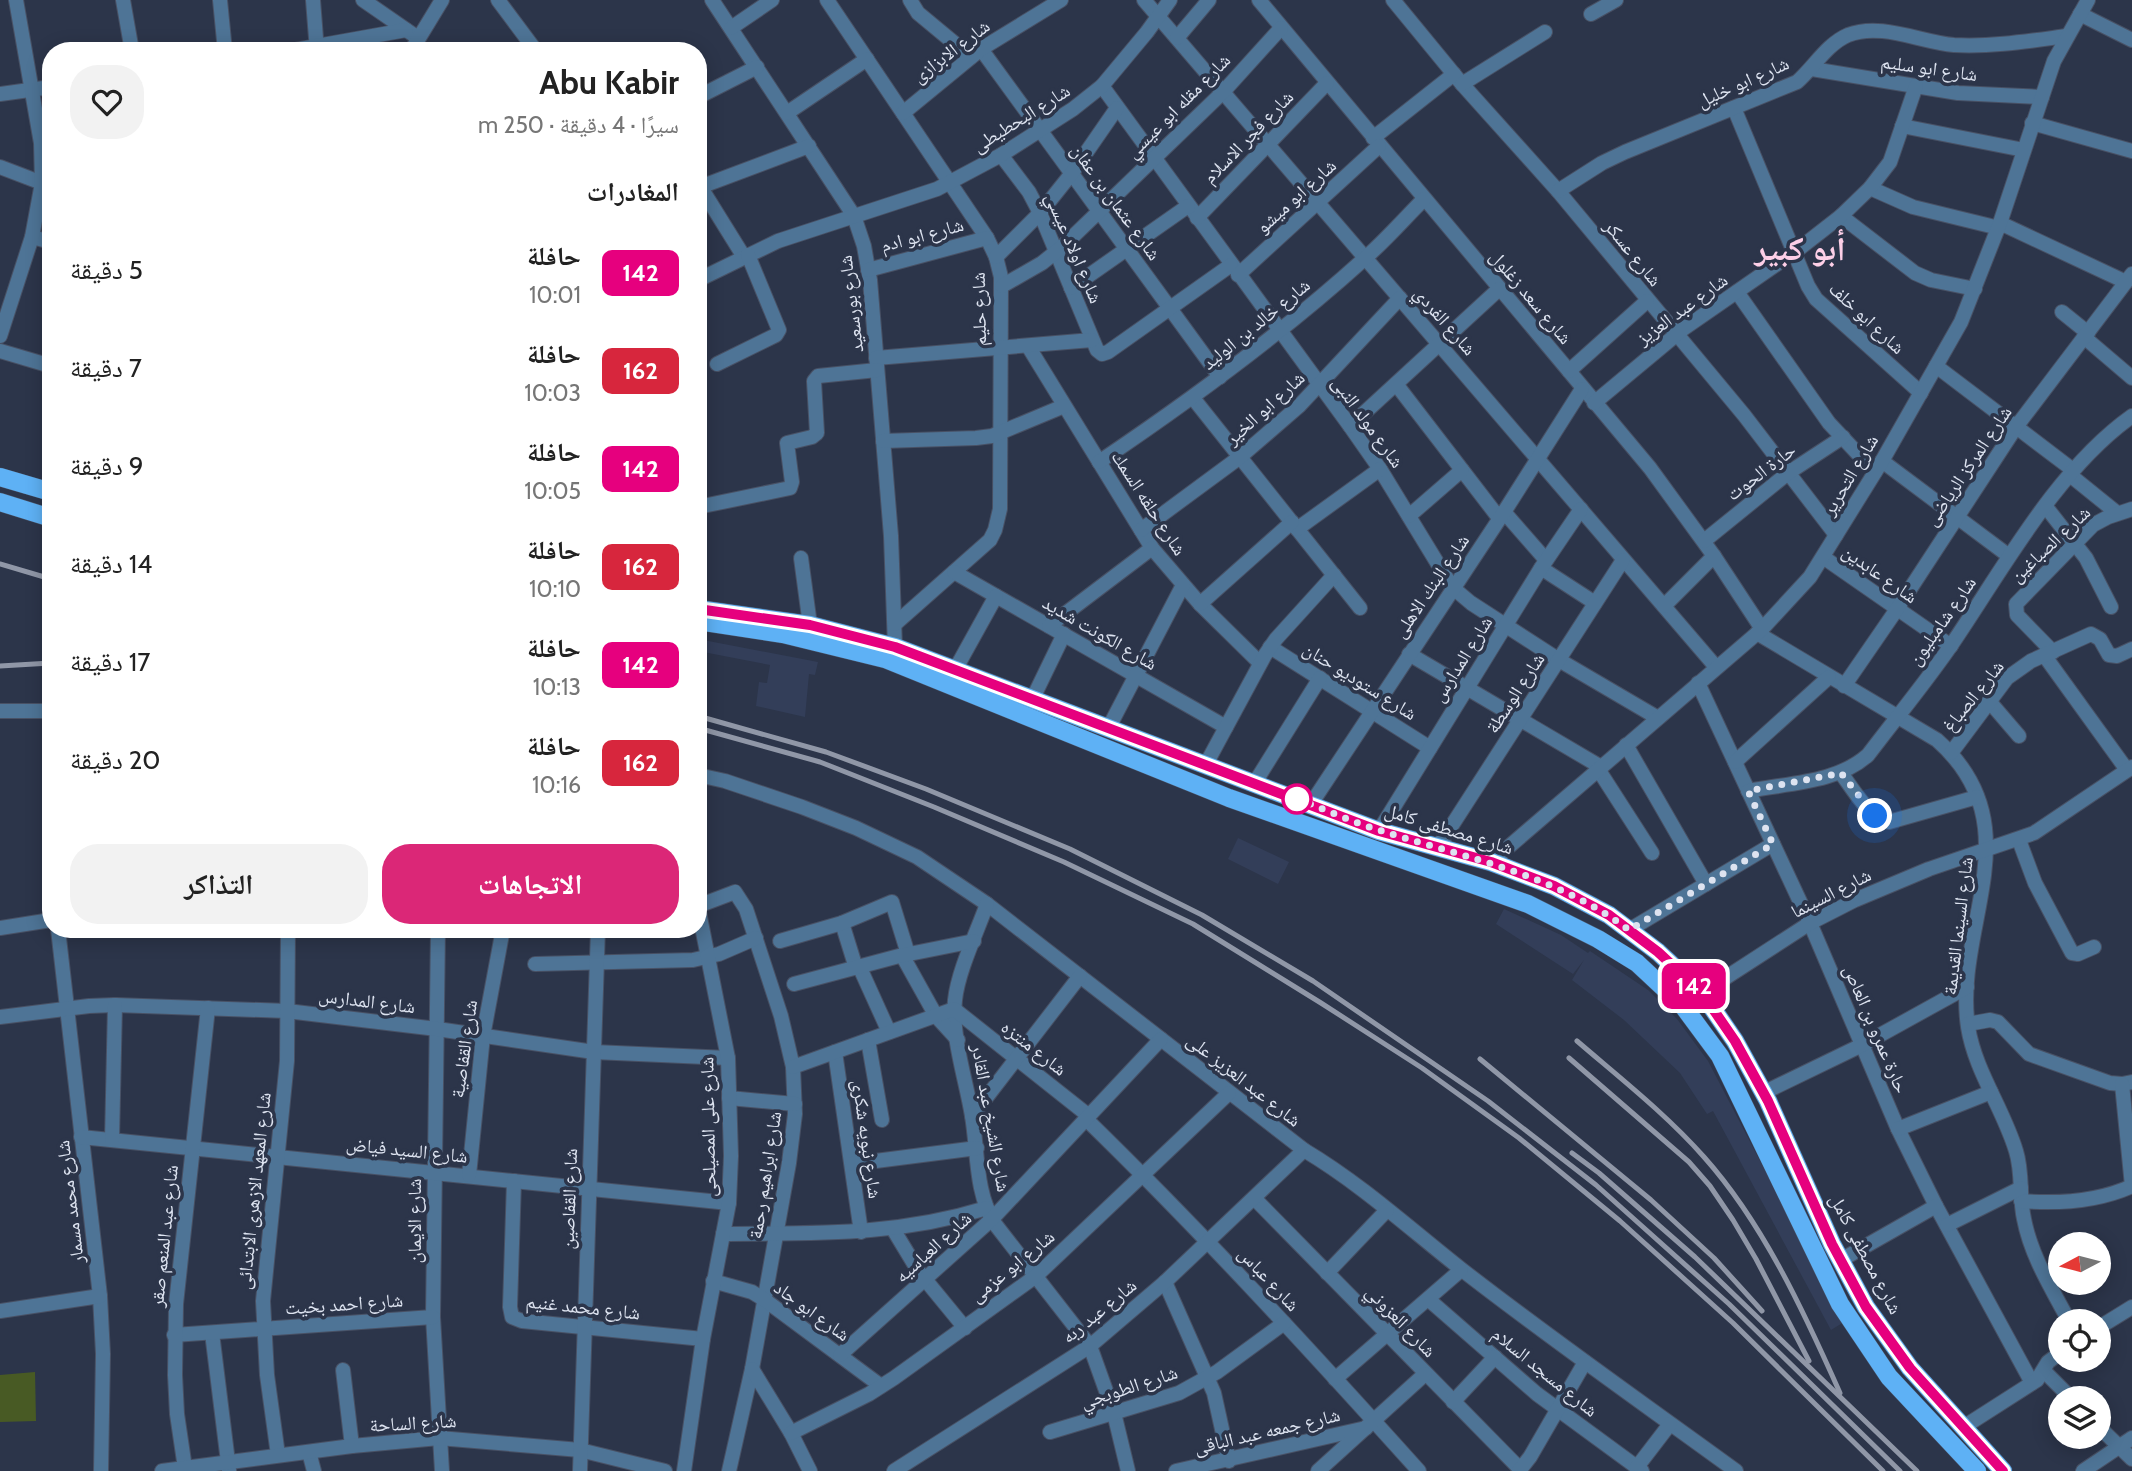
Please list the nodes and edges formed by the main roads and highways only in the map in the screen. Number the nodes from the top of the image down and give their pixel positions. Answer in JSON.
{"nodes":[{"id":1,"x":0,"y":477,"type":"edge"},
{"id":2,"x":42,"y":489,"type":"edge"},
{"id":3,"x":0,"y":502,"type":"edge"},
{"id":4,"x":42,"y":515,"type":"edge"},
{"id":5,"x":707,"y":610,"type":"edge"},
{"id":6,"x":707,"y":622,"type":"edge"},
{"id":7,"x":1977,"y":1471,"type":"edge"},
{"id":8,"x":2003,"y":1471,"type":"edge"}],
"edges":[{"from":1,"to":2,"type":"main road"},
{"from":3,"to":4,"type":"main road"},
{"from":5,"to":8,"type":"main road","name":"شارع مصطفى كامل"},
{"from":6,"to":7,"type":"main road"}]}
